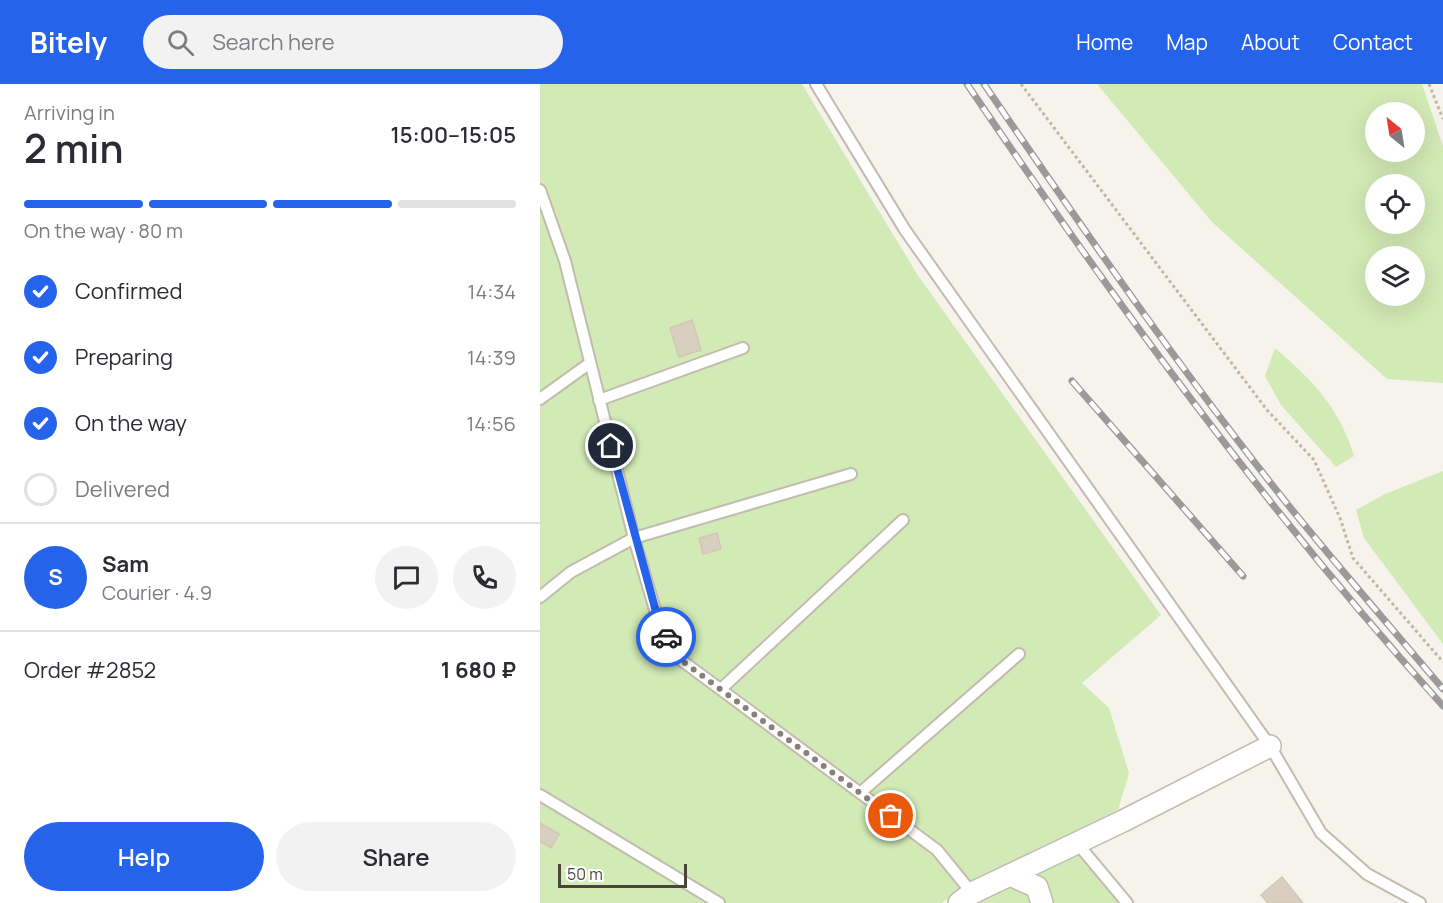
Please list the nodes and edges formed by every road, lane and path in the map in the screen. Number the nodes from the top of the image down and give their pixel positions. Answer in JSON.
{"nodes":[{"id":1,"x":816,"y":84,"type":"edge"},
{"id":2,"x":1021,"y":84,"type":"edge"},
{"id":3,"x":1430,"y":84,"type":"edge"},
{"id":4,"x":1443,"y":119,"type":"edge"},
{"id":5,"x":540,"y":190,"type":"edge"},
{"id":6,"x":743,"y":348,"type":"dead end"},
{"id":7,"x":590,"y":363,"type":"junction"},
{"id":8,"x":540,"y":399,"type":"edge"},
{"id":9,"x":599,"y":400,"type":"junction"},
{"id":10,"x":851,"y":474,"type":"dead end"},
{"id":11,"x":903,"y":520,"type":"dead end"},
{"id":12,"x":634,"y":538,"type":"junction"},
{"id":13,"x":540,"y":597,"type":"edge"},
{"id":14,"x":1019,"y":654,"type":"dead end"},
{"id":15,"x":1443,"y":662,"type":"edge"},
{"id":16,"x":721,"y":689,"type":"junction"},
{"id":17,"x":1270,"y":746,"type":"junction"},
{"id":18,"x":860,"y":793,"type":"junction"},
{"id":19,"x":540,"y":795,"type":"edge"},
{"id":20,"x":1077,"y":843,"type":"junction"},
{"id":21,"x":1010,"y":875,"type":"junction"},
{"id":22,"x":965,"y":898,"type":"edge"},
{"id":23,"x":718,"y":903,"type":"edge"},
{"id":24,"x":1042,"y":903,"type":"edge"},
{"id":25,"x":1127,"y":903,"type":"edge"},
{"id":26,"x":1420,"y":903,"type":"edge"}],
"edges":[{"from":1,"to":17,"type":"lane"},
{"from":2,"to":15,"type":"path"},
{"from":3,"to":4,"type":"path"},
{"from":5,"to":7,"type":"lane"},
{"from":6,"to":9,"type":"lane"},
{"from":7,"to":8,"type":"lane"},
{"from":7,"to":9,"type":"lane"},
{"from":9,"to":12,"type":"lane"},
{"from":10,"to":12,"type":"lane"},
{"from":11,"to":16,"type":"lane"},
{"from":12,"to":13,"type":"lane"},
{"from":12,"to":16,"type":"lane"},
{"from":14,"to":18,"type":"lane"},
{"from":16,"to":18,"type":"lane"},
{"from":17,"to":20,"type":"street"},
{"from":17,"to":26,"type":"lane"},
{"from":18,"to":22,"type":"lane"},
{"from":19,"to":23,"type":"lane"},
{"from":20,"to":21,"type":"street"},
{"from":20,"to":25,"type":"lane"},
{"from":21,"to":22,"type":"street"},
{"from":21,"to":24,"type":"street"}]}
